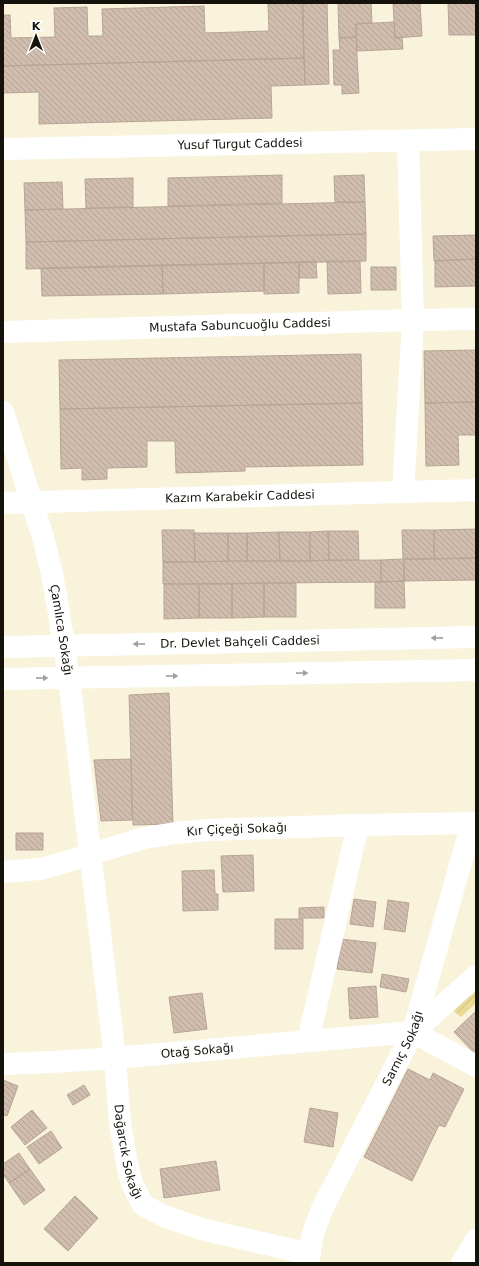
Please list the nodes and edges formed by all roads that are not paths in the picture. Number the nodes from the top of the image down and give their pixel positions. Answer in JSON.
{"nodes":[{"id":1,"x":476,"y":139,"type":"edge"},
{"id":2,"x":408,"y":141,"type":"junction"},
{"id":3,"x":3,"y":149,"type":"edge"},
{"id":4,"x":476,"y":319,"type":"edge"},
{"id":5,"x":413,"y":320,"type":"junction"},
{"id":6,"x":3,"y":332,"type":"edge"},
{"id":7,"x":3,"y":412,"type":"edge"},
{"id":8,"x":476,"y":490,"type":"edge"},
{"id":9,"x":403,"y":492,"type":"junction"},
{"id":10,"x":3,"y":503,"type":"edge"},
{"id":11,"x":33,"y":503,"type":"junction"},
{"id":12,"x":476,"y":637,"type":"edge"},
{"id":13,"x":64,"y":646,"type":"junction"},
{"id":14,"x":3,"y":647,"type":"edge"},
{"id":15,"x":476,"y":670,"type":"edge"},
{"id":16,"x":68,"y":678,"type":"junction"},
{"id":17,"x":3,"y":679,"type":"edge"},
{"id":18,"x":474,"y":823,"type":"edge"},
{"id":19,"x":358,"y":825,"type":"junction"},
{"id":20,"x":90,"y":854,"type":"junction"},
{"id":21,"x":3,"y":872,"type":"edge"},
{"id":22,"x":476,"y":976,"type":"edge"},
{"id":23,"x":412,"y":1032,"type":"junction"},
{"id":24,"x":308,"y":1041,"type":"junction"},
{"id":25,"x":115,"y":1058,"type":"junction"},
{"id":26,"x":3,"y":1064,"type":"edge"},
{"id":27,"x":476,"y":1066,"type":"edge"},
{"id":28,"x":476,"y":1240,"type":"edge"},
{"id":29,"x":309,"y":1258,"type":"edge"},
{"id":30,"x":462,"y":1263,"type":"edge"}],
"edges":[{"from":1,"to":2,"type":"street","name":"Yusuf Turgut Caddesi"},
{"from":2,"to":3,"type":"street","name":"Yusuf Turgut Caddesi"},
{"from":2,"to":5,"type":"street"},
{"from":4,"to":5,"type":"street","name":"Mustafa Sabuncuoğlu Caddesi"},
{"from":5,"to":6,"type":"street","name":"Mustafa Sabuncuoğlu Caddesi"},
{"from":5,"to":9,"type":"street"},
{"from":7,"to":11,"type":"street","name":"Çamlıca Sokağı"},
{"from":8,"to":9,"type":"street","name":"Kazım Karabekir Caddesi"},
{"from":9,"to":11,"type":"street","name":"Kazım Karabekir Caddesi"},
{"from":10,"to":11,"type":"street","name":"Kazım Karabekir Caddesi"},
{"from":11,"to":13,"type":"street","name":"Çamlıca Sokağı"},
{"from":12,"to":13,"type":"street","name":"Dr. Devlet Bahçeli Caddesi","one_way":true},
{"from":13,"to":14,"type":"street","name":"Dr. Devlet Bahçeli Caddesi"},
{"from":13,"to":16,"type":"street","name":"Çamlıca Sokağı"},
{"from":16,"to":15,"type":"street","one_way":true},
{"from":17,"to":16,"type":"street","one_way":true},
{"from":16,"to":20,"type":"street","name":"Çamlıca Sokağı"},
{"from":18,"to":19,"type":"street","name":"Kır Çiçeği Sokağı"},
{"from":18,"to":23,"type":"street","name":"Sarnıç Sokağı"},
{"from":19,"to":20,"type":"street","name":"Kır Çiçeği Sokağı"},
{"from":19,"to":24,"type":"street"},
{"from":20,"to":21,"type":"street","name":"Kır Çiçeği Sokağı"},
{"from":20,"to":25,"type":"street"},
{"from":22,"to":23,"type":"street"},
{"from":23,"to":24,"type":"street","name":"Otağ Sokağı"},
{"from":23,"to":27,"type":"street"},
{"from":23,"to":29,"type":"street","name":"Sarnıç Sokağı"},
{"from":24,"to":25,"type":"street","name":"Otağ Sokağı"},
{"from":25,"to":26,"type":"street"},
{"from":25,"to":29,"type":"street","name":"Dağarcık Sokağı"},
{"from":28,"to":30,"type":"street"}]}
